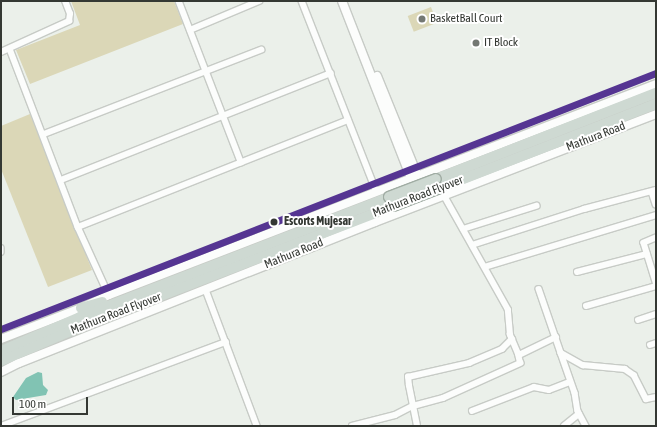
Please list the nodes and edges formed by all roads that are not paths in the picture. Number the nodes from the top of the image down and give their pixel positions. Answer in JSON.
{"nodes":[{"id":1,"x":65,"y":1,"type":"edge"},
{"id":2,"x":179,"y":1,"type":"edge"},
{"id":3,"x":259,"y":1,"type":"edge"},
{"id":4,"x":302,"y":1,"type":"edge"},
{"id":5,"x":342,"y":1,"type":"edge"},
{"id":6,"x":347,"y":1,"type":"edge"},
{"id":7,"x":190,"y":30,"type":"junction"},
{"id":8,"x":10,"y":49,"type":"junction"},
{"id":9,"x":261,"y":50,"type":"dead end"},
{"id":10,"x":1,"y":52,"type":"edge"},
{"id":11,"x":206,"y":71,"type":"junction"},
{"id":12,"x":331,"y":73,"type":"junction"},
{"id":13,"x":656,"y":84,"type":"edge"},
{"id":14,"x":654,"y":103,"type":"edge"},
{"id":15,"x":223,"y":116,"type":"junction"},
{"id":16,"x":348,"y":120,"type":"junction"},
{"id":17,"x":44,"y":134,"type":"junction"},
{"id":18,"x":241,"y":162,"type":"junction"},
{"id":19,"x":415,"y":178,"type":"junction"},
{"id":20,"x":61,"y":180,"type":"junction"},
{"id":21,"x":654,"y":191,"type":"edge"},
{"id":22,"x":377,"y":192,"type":"junction"},
{"id":23,"x":444,"y":196,"type":"junction"},
{"id":24,"x":425,"y":203,"type":"junction"},
{"id":25,"x":656,"y":204,"type":"edge"},
{"id":26,"x":536,"y":206,"type":"dead end"},
{"id":27,"x":656,"y":215,"type":"edge"},
{"id":28,"x":78,"y":226,"type":"junction"},
{"id":29,"x":463,"y":228,"type":"junction"},
{"id":30,"x":656,"y":238,"type":"edge"},
{"id":31,"x":472,"y":245,"type":"junction"},
{"id":32,"x":1,"y":248,"type":"edge"},
{"id":33,"x":1,"y":252,"type":"edge"},
{"id":34,"x":647,"y":254,"type":"junction"},
{"id":35,"x":485,"y":267,"type":"junction"},
{"id":36,"x":577,"y":272,"type":"dead end"},
{"id":37,"x":656,"y":282,"type":"edge"},
{"id":38,"x":656,"y":286,"type":"edge"},
{"id":39,"x":539,"y":289,"type":"dead end"},
{"id":40,"x":206,"y":290,"type":"junction"},
{"id":41,"x":143,"y":292,"type":"junction"},
{"id":42,"x":109,"y":295,"type":"junction"},
{"id":43,"x":586,"y":306,"type":"dead end"},
{"id":44,"x":81,"y":308,"type":"junction"},
{"id":45,"x":656,"y":314,"type":"edge"},
{"id":46,"x":638,"y":320,"type":"dead end"},
{"id":47,"x":556,"y":337,"type":"junction"},
{"id":48,"x":1,"y":339,"type":"edge"},
{"id":49,"x":512,"y":339,"type":"junction"},
{"id":50,"x":226,"y":342,"type":"junction"},
{"id":51,"x":656,"y":343,"type":"edge"},
{"id":52,"x":650,"y":345,"type":"dead end"},
{"id":53,"x":1,"y":351,"type":"edge"},
{"id":54,"x":561,"y":352,"type":"junction"},
{"id":55,"x":519,"y":355,"type":"junction"},
{"id":56,"x":4,"y":360,"type":"edge"},
{"id":57,"x":1,"y":372,"type":"edge"},
{"id":58,"x":570,"y":382,"type":"junction"},
{"id":59,"x":656,"y":397,"type":"edge"},
{"id":60,"x":413,"y":406,"type":"junction"},
{"id":61,"x":472,"y":411,"type":"dead end"},
{"id":62,"x":579,"y":414,"type":"junction"},
{"id":63,"x":1,"y":426,"type":"edge"},
{"id":64,"x":257,"y":426,"type":"edge"},
{"id":65,"x":352,"y":426,"type":"edge"},
{"id":66,"x":417,"y":426,"type":"edge"},
{"id":67,"x":564,"y":426,"type":"edge"},
{"id":68,"x":586,"y":426,"type":"edge"}],
"edges":[{"from":1,"to":8,"type":"street"},
{"from":2,"to":7,"type":"street"},
{"from":3,"to":7,"type":"street"},
{"from":4,"to":12,"type":"street"},
{"from":5,"to":19,"type":"main road"},
{"from":6,"to":19,"type":"main road"},
{"from":7,"to":11,"type":"street"},
{"from":8,"to":10,"type":"street"},
{"from":8,"to":17,"type":"street"},
{"from":9,"to":11,"type":"street"},
{"from":11,"to":15,"type":"street"},
{"from":11,"to":17,"type":"street"},
{"from":12,"to":15,"type":"street"},
{"from":12,"to":16,"type":"street"},
{"from":13,"to":19,"type":"main road"},
{"from":14,"to":23,"type":"main road","name":"Mathura Road"},
{"from":14,"to":41,"type":"highway","name":"Mathura Road Flyover","bridge":true},
{"from":14,"to":56,"type":"highway","name":"Mathura Road Flyover","bridge":true},
{"from":15,"to":18,"type":"street"},
{"from":15,"to":20,"type":"street"},
{"from":16,"to":18,"type":"street"},
{"from":16,"to":22,"type":"street"},
{"from":17,"to":20,"type":"street"},
{"from":18,"to":28,"type":"street"},
{"from":19,"to":22,"type":"main road"},
{"from":19,"to":24,"type":"main road"},
{"from":20,"to":28,"type":"street"},
{"from":21,"to":25,"type":"street"},
{"from":21,"to":31,"type":"street"},
{"from":22,"to":42,"type":"main road"},
{"from":23,"to":24,"type":"main road","name":"Mathura Road"},
{"from":23,"to":29,"type":"street"},
{"from":24,"to":40,"type":"main road","name":"Mathura Road"},
{"from":26,"to":29,"type":"street"},
{"from":27,"to":35,"type":"street"},
{"from":28,"to":42,"type":"street"},
{"from":29,"to":31,"type":"street"},
{"from":30,"to":34,"type":"street"},
{"from":31,"to":35,"type":"street"},
{"from":32,"to":33,"type":"street"},
{"from":34,"to":36,"type":"street"},
{"from":34,"to":37,"type":"street"},
{"from":35,"to":49,"type":"street"},
{"from":38,"to":43,"type":"street"},
{"from":39,"to":47,"type":"street"},
{"from":40,"to":50,"type":"street"},
{"from":40,"to":57,"type":"main road","name":"Mathura Road"},
{"from":41,"to":44,"type":"highway"},
{"from":41,"to":53,"type":"highway"},
{"from":42,"to":44,"type":"main road"},
{"from":44,"to":48,"type":"main road"},
{"from":45,"to":46,"type":"street"},
{"from":47,"to":54,"type":"street"},
{"from":47,"to":55,"type":"street"},
{"from":49,"to":55,"type":"street"},
{"from":49,"to":60,"type":"street"},
{"from":50,"to":63,"type":"street"},
{"from":50,"to":64,"type":"street"},
{"from":51,"to":52,"type":"street"},
{"from":54,"to":58,"type":"street"},
{"from":54,"to":59,"type":"street"},
{"from":55,"to":60,"type":"street"},
{"from":58,"to":61,"type":"street"},
{"from":58,"to":62,"type":"street"},
{"from":60,"to":65,"type":"street"},
{"from":60,"to":66,"type":"street"},
{"from":62,"to":67,"type":"street"},
{"from":62,"to":68,"type":"street"}]}
